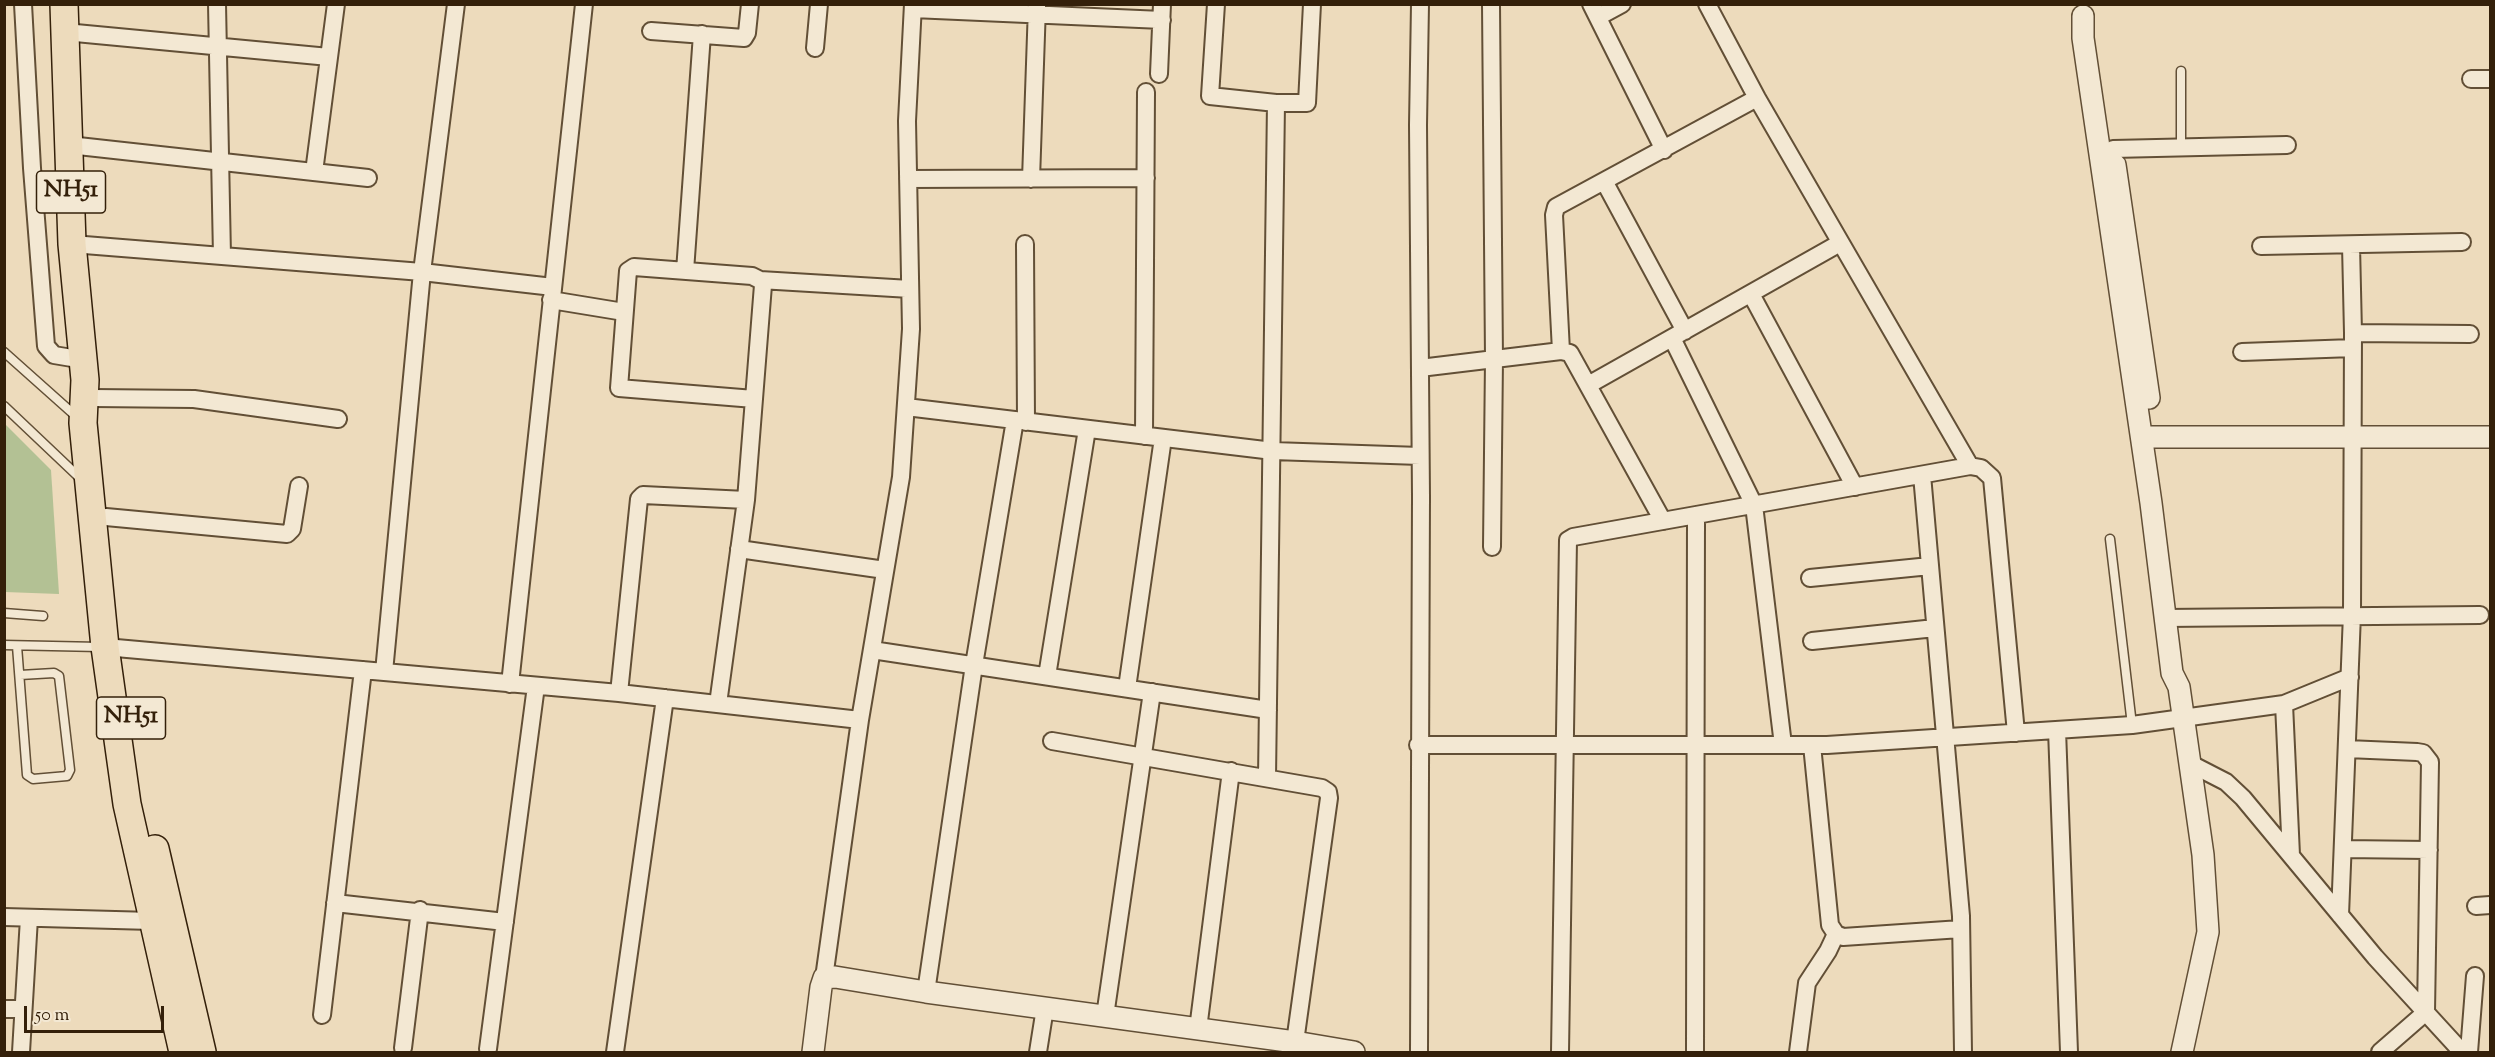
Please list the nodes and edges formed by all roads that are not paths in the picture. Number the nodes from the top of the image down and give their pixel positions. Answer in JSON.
{"nodes":[{"id":1,"x":23,"y":4,"type":"edge"},
{"id":2,"x":64,"y":4,"type":"edge"},
{"id":3,"x":217,"y":4,"type":"edge"},
{"id":4,"x":336,"y":4,"type":"edge"},
{"id":5,"x":456,"y":4,"type":"edge"},
{"id":6,"x":584,"y":4,"type":"edge"},
{"id":7,"x":750,"y":4,"type":"edge"},
{"id":8,"x":819,"y":4,"type":"edge"},
{"id":9,"x":1216,"y":4,"type":"edge"},
{"id":10,"x":1312,"y":4,"type":"edge"},
{"id":11,"x":1420,"y":4,"type":"edge"},
{"id":12,"x":1491,"y":4,"type":"edge"},
{"id":13,"x":1622,"y":4,"type":"edge"},
{"id":14,"x":1707,"y":4,"type":"edge"},
{"id":15,"x":913,"y":7,"type":"edge"},
{"id":16,"x":1036,"y":10,"type":"edge"},
{"id":17,"x":2081,"y":10,"type":"edge"},
{"id":18,"x":1594,"y":11,"type":"edge"},
{"id":19,"x":1162,"y":12,"type":"edge"},
{"id":20,"x":651,"y":31,"type":"dead end"},
{"id":21,"x":65,"y":32,"type":"junction"},
{"id":22,"x":702,"y":34,"type":"junction"},
{"id":23,"x":218,"y":45,"type":"junction"},
{"id":24,"x":815,"y":48,"type":"dead end"},
{"id":25,"x":329,"y":57,"type":"junction"},
{"id":26,"x":2181,"y":71,"type":"dead end"},
{"id":27,"x":1160,"y":74,"type":"dead end"},
{"id":28,"x":2471,"y":79,"type":"dead end"},
{"id":29,"x":2490,"y":79,"type":"edge"},
{"id":30,"x":1146,"y":92,"type":"dead end"},
{"id":31,"x":1757,"y":98,"type":"junction"},
{"id":32,"x":1276,"y":103,"type":"junction"},
{"id":33,"x":69,"y":145,"type":"junction"},
{"id":34,"x":2287,"y":146,"type":"dead end"},
{"id":35,"x":2181,"y":147,"type":"junction"},
{"id":36,"x":2113,"y":149,"type":"junction"},
{"id":37,"x":1664,"y":150,"type":"junction"},
{"id":38,"x":220,"y":162,"type":"junction"},
{"id":39,"x":314,"y":172,"type":"junction"},
{"id":40,"x":368,"y":178,"type":"dead end"},
{"id":41,"x":1146,"y":178,"type":"junction"},
{"id":42,"x":908,"y":179,"type":"junction"},
{"id":43,"x":1031,"y":179,"type":"junction"},
{"id":44,"x":1604,"y":181,"type":"junction"},
{"id":45,"x":2463,"y":242,"type":"dead end"},
{"id":46,"x":1840,"y":243,"type":"junction"},
{"id":47,"x":72,"y":244,"type":"junction"},
{"id":48,"x":1025,"y":244,"type":"dead end"},
{"id":49,"x":2351,"y":245,"type":"junction"},
{"id":50,"x":2261,"y":246,"type":"dead end"},
{"id":51,"x":222,"y":256,"type":"junction"},
{"id":52,"x":685,"y":271,"type":"junction"},
{"id":53,"x":422,"y":272,"type":"junction"},
{"id":54,"x":760,"y":280,"type":"junction"},
{"id":55,"x":910,"y":289,"type":"junction"},
{"id":56,"x":552,"y":293,"type":"junction"},
{"id":57,"x":1751,"y":294,"type":"junction"},
{"id":58,"x":624,"y":312,"type":"junction"},
{"id":59,"x":1679,"y":334,"type":"junction"},
{"id":60,"x":2470,"y":334,"type":"dead end"},
{"id":61,"x":2353,"y":341,"type":"junction"},
{"id":62,"x":1561,"y":351,"type":"junction"},
{"id":63,"x":4,"y":352,"type":"edge"},
{"id":64,"x":2242,"y":352,"type":"dead end"},
{"id":65,"x":1494,"y":359,"type":"junction"},
{"id":66,"x":1420,"y":368,"type":"junction"},
{"id":67,"x":1590,"y":384,"type":"junction"},
{"id":68,"x":86,"y":390,"type":"junction"},
{"id":69,"x":754,"y":399,"type":"junction"},
{"id":70,"x":4,"y":406,"type":"edge"},
{"id":71,"x":906,"y":407,"type":"junction"},
{"id":72,"x":338,"y":418,"type":"dead end"},
{"id":73,"x":1021,"y":421,"type":"junction"},
{"id":74,"x":1087,"y":429,"type":"junction"},
{"id":75,"x":1144,"y":436,"type":"junction"},
{"id":76,"x":2490,"y":436,"type":"edge"},
{"id":77,"x":2148,"y":437,"type":"junction"},
{"id":78,"x":2352,"y":437,"type":"junction"},
{"id":79,"x":1163,"y":438,"type":"junction"},
{"id":80,"x":1273,"y":451,"type":"junction"},
{"id":81,"x":1420,"y":456,"type":"junction"},
{"id":82,"x":1970,"y":466,"type":"junction"},
{"id":83,"x":1922,"y":475,"type":"junction"},
{"id":84,"x":87,"y":485,"type":"junction"},
{"id":85,"x":299,"y":486,"type":"dead end"},
{"id":86,"x":1855,"y":487,"type":"junction"},
{"id":87,"x":746,"y":500,"type":"junction"},
{"id":88,"x":1754,"y":505,"type":"junction"},
{"id":89,"x":1696,"y":515,"type":"junction"},
{"id":90,"x":106,"y":517,"type":"junction"},
{"id":91,"x":1663,"y":521,"type":"junction"},
{"id":92,"x":2110,"y":539,"type":"dead end"},
{"id":93,"x":1492,"y":547,"type":"dead end"},
{"id":94,"x":740,"y":549,"type":"junction"},
{"id":95,"x":1930,"y":566,"type":"junction"},
{"id":96,"x":885,"y":570,"type":"junction"},
{"id":97,"x":1810,"y":578,"type":"dead end"},
{"id":98,"x":4,"y":613,"type":"edge"},
{"id":99,"x":2352,"y":615,"type":"junction"},
{"id":100,"x":2480,"y":615,"type":"dead end"},
{"id":101,"x":43,"y":616,"type":"dead end"},
{"id":102,"x":2171,"y":617,"type":"junction"},
{"id":103,"x":1935,"y":628,"type":"junction"},
{"id":104,"x":1812,"y":640,"type":"dead end"},
{"id":105,"x":4,"y":645,"type":"edge"},
{"id":106,"x":17,"y":646,"type":"junction"},
{"id":107,"x":113,"y":647,"type":"junction"},
{"id":108,"x":872,"y":650,"type":"junction"},
{"id":109,"x":974,"y":665,"type":"junction"},
{"id":110,"x":363,"y":670,"type":"junction"},
{"id":111,"x":384,"y":672,"type":"junction"},
{"id":112,"x":20,"y":675,"type":"junction"},
{"id":113,"x":1047,"y":676,"type":"junction"},
{"id":114,"x":2350,"y":677,"type":"junction"},
{"id":115,"x":510,"y":684,"type":"junction"},
{"id":116,"x":536,"y":686,"type":"junction"},
{"id":117,"x":1127,"y":688,"type":"junction"},
{"id":118,"x":1152,"y":692,"type":"junction"},
{"id":119,"x":619,"y":693,"type":"junction"},
{"id":120,"x":665,"y":698,"type":"junction"},
{"id":121,"x":718,"y":704,"type":"junction"},
{"id":122,"x":2284,"y":704,"type":"junction"},
{"id":123,"x":1268,"y":710,"type":"junction"},
{"id":124,"x":2184,"y":718,"type":"junction"},
{"id":125,"x":860,"y":720,"type":"junction"},
{"id":126,"x":2132,"y":725,"type":"junction"},
{"id":127,"x":2057,"y":730,"type":"junction"},
{"id":128,"x":2016,"y":733,"type":"junction"},
{"id":129,"x":1944,"y":738,"type":"junction"},
{"id":130,"x":1052,"y":741,"type":"dead end"},
{"id":131,"x":1419,"y":745,"type":"junction"},
{"id":132,"x":1563,"y":745,"type":"junction"},
{"id":133,"x":1695,"y":745,"type":"junction"},
{"id":134,"x":1783,"y":745,"type":"junction"},
{"id":135,"x":1812,"y":745,"type":"junction"},
{"id":136,"x":2347,"y":750,"type":"junction"},
{"id":137,"x":1143,"y":754,"type":"junction"},
{"id":138,"x":2189,"y":763,"type":"junction"},
{"id":139,"x":1231,"y":771,"type":"junction"},
{"id":140,"x":1267,"y":778,"type":"junction"},
{"id":141,"x":2343,"y":849,"type":"junction"},
{"id":142,"x":2429,"y":850,"type":"junction"},
{"id":143,"x":2291,"y":855,"type":"junction"},
{"id":144,"x":335,"y":903,"type":"junction"},
{"id":145,"x":420,"y":910,"type":"junction"},
{"id":146,"x":2340,"y":915,"type":"junction"},
{"id":147,"x":4,"y":917,"type":"edge"},
{"id":148,"x":29,"y":918,"type":"junction"},
{"id":149,"x":152,"y":921,"type":"junction"},
{"id":150,"x":505,"y":922,"type":"junction"},
{"id":151,"x":1961,"y":929,"type":"junction"},
{"id":152,"x":1836,"y":934,"type":"junction"},
{"id":153,"x":2475,"y":976,"type":"dead end"},
{"id":154,"x":824,"y":978,"type":"junction"},
{"id":155,"x":926,"y":992,"type":"junction"},
{"id":156,"x":1045,"y":1008,"type":"junction"},
{"id":157,"x":4,"y":1009,"type":"edge"},
{"id":158,"x":23,"y":1009,"type":"junction"},
{"id":159,"x":2426,"y":1012,"type":"junction"},
{"id":160,"x":322,"y":1015,"type":"dead end"},
{"id":161,"x":1105,"y":1016,"type":"junction"},
{"id":162,"x":1198,"y":1029,"type":"junction"},
{"id":163,"x":1295,"y":1042,"type":"junction"},
{"id":164,"x":403,"y":1048,"type":"dead end"},
{"id":165,"x":488,"y":1049,"type":"dead end"},
{"id":166,"x":21,"y":1053,"type":"edge"},
{"id":167,"x":183,"y":1053,"type":"edge"},
{"id":168,"x":202,"y":1053,"type":"edge"},
{"id":169,"x":615,"y":1053,"type":"edge"},
{"id":170,"x":813,"y":1053,"type":"edge"},
{"id":171,"x":1038,"y":1053,"type":"edge"},
{"id":172,"x":1354,"y":1053,"type":"edge"},
{"id":173,"x":1419,"y":1053,"type":"edge"},
{"id":174,"x":1560,"y":1053,"type":"edge"},
{"id":175,"x":1695,"y":1053,"type":"edge"},
{"id":176,"x":1798,"y":1053,"type":"edge"},
{"id":177,"x":1963,"y":1053,"type":"edge"},
{"id":178,"x":2069,"y":1053,"type":"edge"},
{"id":179,"x":2182,"y":1053,"type":"edge"},
{"id":180,"x":2380,"y":1053,"type":"edge"},
{"id":181,"x":2462,"y":1053,"type":"edge"},
{"id":182,"x":2469,"y":1053,"type":"edge"}],
"edges":[{"from":1,"to":68,"type":"street"},
{"from":2,"to":21,"type":"highway","number":"NH51"},
{"from":3,"to":23,"type":"street"},
{"from":4,"to":25,"type":"street"},
{"from":5,"to":53,"type":"street"},
{"from":6,"to":56,"type":"street"},
{"from":7,"to":22,"type":"street"},
{"from":8,"to":24,"type":"street"},
{"from":9,"to":32,"type":"street"},
{"from":10,"to":32,"type":"street"},
{"from":11,"to":66,"type":"street"},
{"from":12,"to":65,"type":"street"},
{"from":13,"to":18,"type":"street"},
{"from":14,"to":31,"type":"street"},
{"from":15,"to":16,"type":"street"},
{"from":15,"to":42,"type":"street"},
{"from":16,"to":19,"type":"street"},
{"from":16,"to":43,"type":"street"},
{"from":17,"to":36,"type":"street"},
{"from":17,"to":77,"type":"street"},
{"from":18,"to":37,"type":"street"},
{"from":19,"to":27,"type":"street"},
{"from":20,"to":22,"type":"street"},
{"from":21,"to":23,"type":"street"},
{"from":21,"to":33,"type":"highway","number":"NH51"},
{"from":22,"to":52,"type":"street"},
{"from":23,"to":25,"type":"street"},
{"from":23,"to":38,"type":"street"},
{"from":25,"to":39,"type":"street"},
{"from":26,"to":35,"type":"lane"},
{"from":28,"to":29,"type":"street"},
{"from":30,"to":41,"type":"street"},
{"from":31,"to":37,"type":"street"},
{"from":31,"to":46,"type":"street"},
{"from":32,"to":80,"type":"street"},
{"from":33,"to":38,"type":"street"},
{"from":33,"to":47,"type":"highway","number":"NH51"},
{"from":34,"to":35,"type":"street"},
{"from":35,"to":36,"type":"street"},
{"from":36,"to":77,"type":"street"},
{"from":37,"to":44,"type":"street"},
{"from":38,"to":39,"type":"street"},
{"from":38,"to":51,"type":"street"},
{"from":39,"to":40,"type":"street"},
{"from":41,"to":43,"type":"street"},
{"from":41,"to":75,"type":"street"},
{"from":42,"to":43,"type":"street"},
{"from":42,"to":55,"type":"street"},
{"from":44,"to":59,"type":"street"},
{"from":44,"to":62,"type":"street"},
{"from":45,"to":49,"type":"street"},
{"from":46,"to":57,"type":"street"},
{"from":46,"to":82,"type":"street"},
{"from":47,"to":51,"type":"street"},
{"from":47,"to":68,"type":"highway","number":"NH51"},
{"from":48,"to":73,"type":"street"},
{"from":49,"to":50,"type":"street"},
{"from":49,"to":61,"type":"street"},
{"from":51,"to":53,"type":"street"},
{"from":52,"to":54,"type":"street"},
{"from":52,"to":58,"type":"street"},
{"from":53,"to":56,"type":"street"},
{"from":53,"to":111,"type":"street"},
{"from":54,"to":55,"type":"street"},
{"from":54,"to":69,"type":"street"},
{"from":55,"to":71,"type":"street"},
{"from":56,"to":58,"type":"street"},
{"from":56,"to":115,"type":"street"},
{"from":57,"to":59,"type":"street"},
{"from":57,"to":86,"type":"street"},
{"from":58,"to":69,"type":"street"},
{"from":59,"to":67,"type":"street"},
{"from":59,"to":88,"type":"street"},
{"from":60,"to":61,"type":"street"},
{"from":61,"to":64,"type":"street"},
{"from":61,"to":78,"type":"street"},
{"from":62,"to":65,"type":"street"},
{"from":62,"to":67,"type":"street"},
{"from":63,"to":68,"type":"lane"},
{"from":65,"to":66,"type":"street"},
{"from":65,"to":93,"type":"street"},
{"from":66,"to":81,"type":"street"},
{"from":67,"to":91,"type":"street"},
{"from":68,"to":72,"type":"street"},
{"from":68,"to":84,"type":"highway","number":"NH51"},
{"from":68,"to":90,"type":"highway","number":"NH51"},
{"from":69,"to":87,"type":"street"},
{"from":70,"to":84,"type":"lane"},
{"from":71,"to":73,"type":"street"},
{"from":71,"to":96,"type":"street"},
{"from":73,"to":74,"type":"street"},
{"from":73,"to":109,"type":"street"},
{"from":74,"to":75,"type":"street"},
{"from":74,"to":113,"type":"street"},
{"from":75,"to":79,"type":"street"},
{"from":76,"to":78,"type":"street"},
{"from":77,"to":78,"type":"street"},
{"from":77,"to":102,"type":"street"},
{"from":78,"to":99,"type":"street"},
{"from":79,"to":80,"type":"street"},
{"from":79,"to":117,"type":"street"},
{"from":80,"to":81,"type":"street"},
{"from":80,"to":123,"type":"street"},
{"from":81,"to":131,"type":"street"},
{"from":82,"to":83,"type":"street"},
{"from":82,"to":128,"type":"street"},
{"from":83,"to":86,"type":"street"},
{"from":83,"to":95,"type":"street"},
{"from":84,"to":107,"type":"highway","number":"NH51"},
{"from":85,"to":90,"type":"street"},
{"from":86,"to":88,"type":"street"},
{"from":87,"to":94,"type":"street"},
{"from":87,"to":119,"type":"street"},
{"from":88,"to":89,"type":"street"},
{"from":88,"to":134,"type":"street"},
{"from":89,"to":91,"type":"street"},
{"from":89,"to":133,"type":"street"},
{"from":90,"to":107,"type":"highway","number":"NH51"},
{"from":91,"to":132,"type":"street"},
{"from":92,"to":126,"type":"lane"},
{"from":94,"to":96,"type":"street"},
{"from":94,"to":121,"type":"street"},
{"from":95,"to":97,"type":"street"},
{"from":95,"to":103,"type":"street"},
{"from":96,"to":108,"type":"street"},
{"from":98,"to":101,"type":"lane"},
{"from":99,"to":100,"type":"street"},
{"from":99,"to":102,"type":"street"},
{"from":99,"to":114,"type":"street"},
{"from":102,"to":124,"type":"street"},
{"from":103,"to":104,"type":"street"},
{"from":103,"to":129,"type":"street"},
{"from":105,"to":106,"type":"lane"},
{"from":106,"to":107,"type":"lane"},
{"from":106,"to":112,"type":"lane"},
{"from":107,"to":110,"type":"street"},
{"from":107,"to":149,"type":"highway","number":"NH51"},
{"from":107,"to":168,"type":"highway","number":"NH51"},
{"from":108,"to":109,"type":"street"},
{"from":108,"to":125,"type":"street"},
{"from":109,"to":113,"type":"street"},
{"from":109,"to":155,"type":"street"},
{"from":110,"to":111,"type":"street"},
{"from":110,"to":144,"type":"street"},
{"from":111,"to":115,"type":"street"},
{"from":112,"to":112,"type":"lane"},
{"from":113,"to":117,"type":"street"},
{"from":114,"to":122,"type":"street"},
{"from":114,"to":136,"type":"street"},
{"from":115,"to":116,"type":"street"},
{"from":116,"to":119,"type":"street"},
{"from":116,"to":150,"type":"street"},
{"from":117,"to":118,"type":"street"},
{"from":118,"to":123,"type":"street"},
{"from":118,"to":137,"type":"street"},
{"from":119,"to":120,"type":"street"},
{"from":120,"to":121,"type":"street"},
{"from":120,"to":169,"type":"street"},
{"from":121,"to":125,"type":"street"},
{"from":122,"to":124,"type":"street"},
{"from":122,"to":143,"type":"street"},
{"from":123,"to":140,"type":"street"},
{"from":124,"to":126,"type":"street"},
{"from":124,"to":138,"type":"street"},
{"from":125,"to":154,"type":"street"},
{"from":126,"to":127,"type":"street"},
{"from":127,"to":128,"type":"street"},
{"from":127,"to":178,"type":"street"},
{"from":128,"to":129,"type":"street"},
{"from":129,"to":135,"type":"street"},
{"from":129,"to":151,"type":"street"},
{"from":130,"to":137,"type":"street"},
{"from":131,"to":132,"type":"street"},
{"from":131,"to":173,"type":"street"},
{"from":132,"to":133,"type":"street"},
{"from":132,"to":174,"type":"street"},
{"from":133,"to":134,"type":"street"},
{"from":133,"to":175,"type":"street"},
{"from":134,"to":135,"type":"street"},
{"from":135,"to":152,"type":"street"},
{"from":136,"to":141,"type":"street"},
{"from":136,"to":142,"type":"street"},
{"from":137,"to":139,"type":"street"},
{"from":137,"to":161,"type":"street"},
{"from":138,"to":143,"type":"street"},
{"from":138,"to":179,"type":"street"},
{"from":139,"to":140,"type":"street"},
{"from":139,"to":162,"type":"street"},
{"from":140,"to":163,"type":"street"},
{"from":141,"to":142,"type":"street"},
{"from":141,"to":146,"type":"street"},
{"from":142,"to":159,"type":"street"},
{"from":143,"to":146,"type":"street"},
{"from":144,"to":145,"type":"street"},
{"from":144,"to":160,"type":"street"},
{"from":145,"to":150,"type":"street"},
{"from":145,"to":164,"type":"street"},
{"from":146,"to":159,"type":"street"},
{"from":147,"to":148,"type":"street"},
{"from":148,"to":149,"type":"street"},
{"from":148,"to":158,"type":"street"},
{"from":149,"to":167,"type":"highway","number":"NH51"},
{"from":150,"to":165,"type":"street"},
{"from":151,"to":152,"type":"street"},
{"from":151,"to":177,"type":"street"},
{"from":152,"to":176,"type":"street"},
{"from":153,"to":182,"type":"street"},
{"from":154,"to":155,"type":"street"},
{"from":154,"to":170,"type":"street"},
{"from":155,"to":156,"type":"street"},
{"from":156,"to":161,"type":"street"},
{"from":156,"to":171,"type":"street"},
{"from":157,"to":158,"type":"street"},
{"from":158,"to":166,"type":"street"},
{"from":159,"to":180,"type":"street"},
{"from":159,"to":181,"type":"street"},
{"from":161,"to":162,"type":"street"},
{"from":162,"to":163,"type":"street"},
{"from":163,"to":172,"type":"street"}]}
